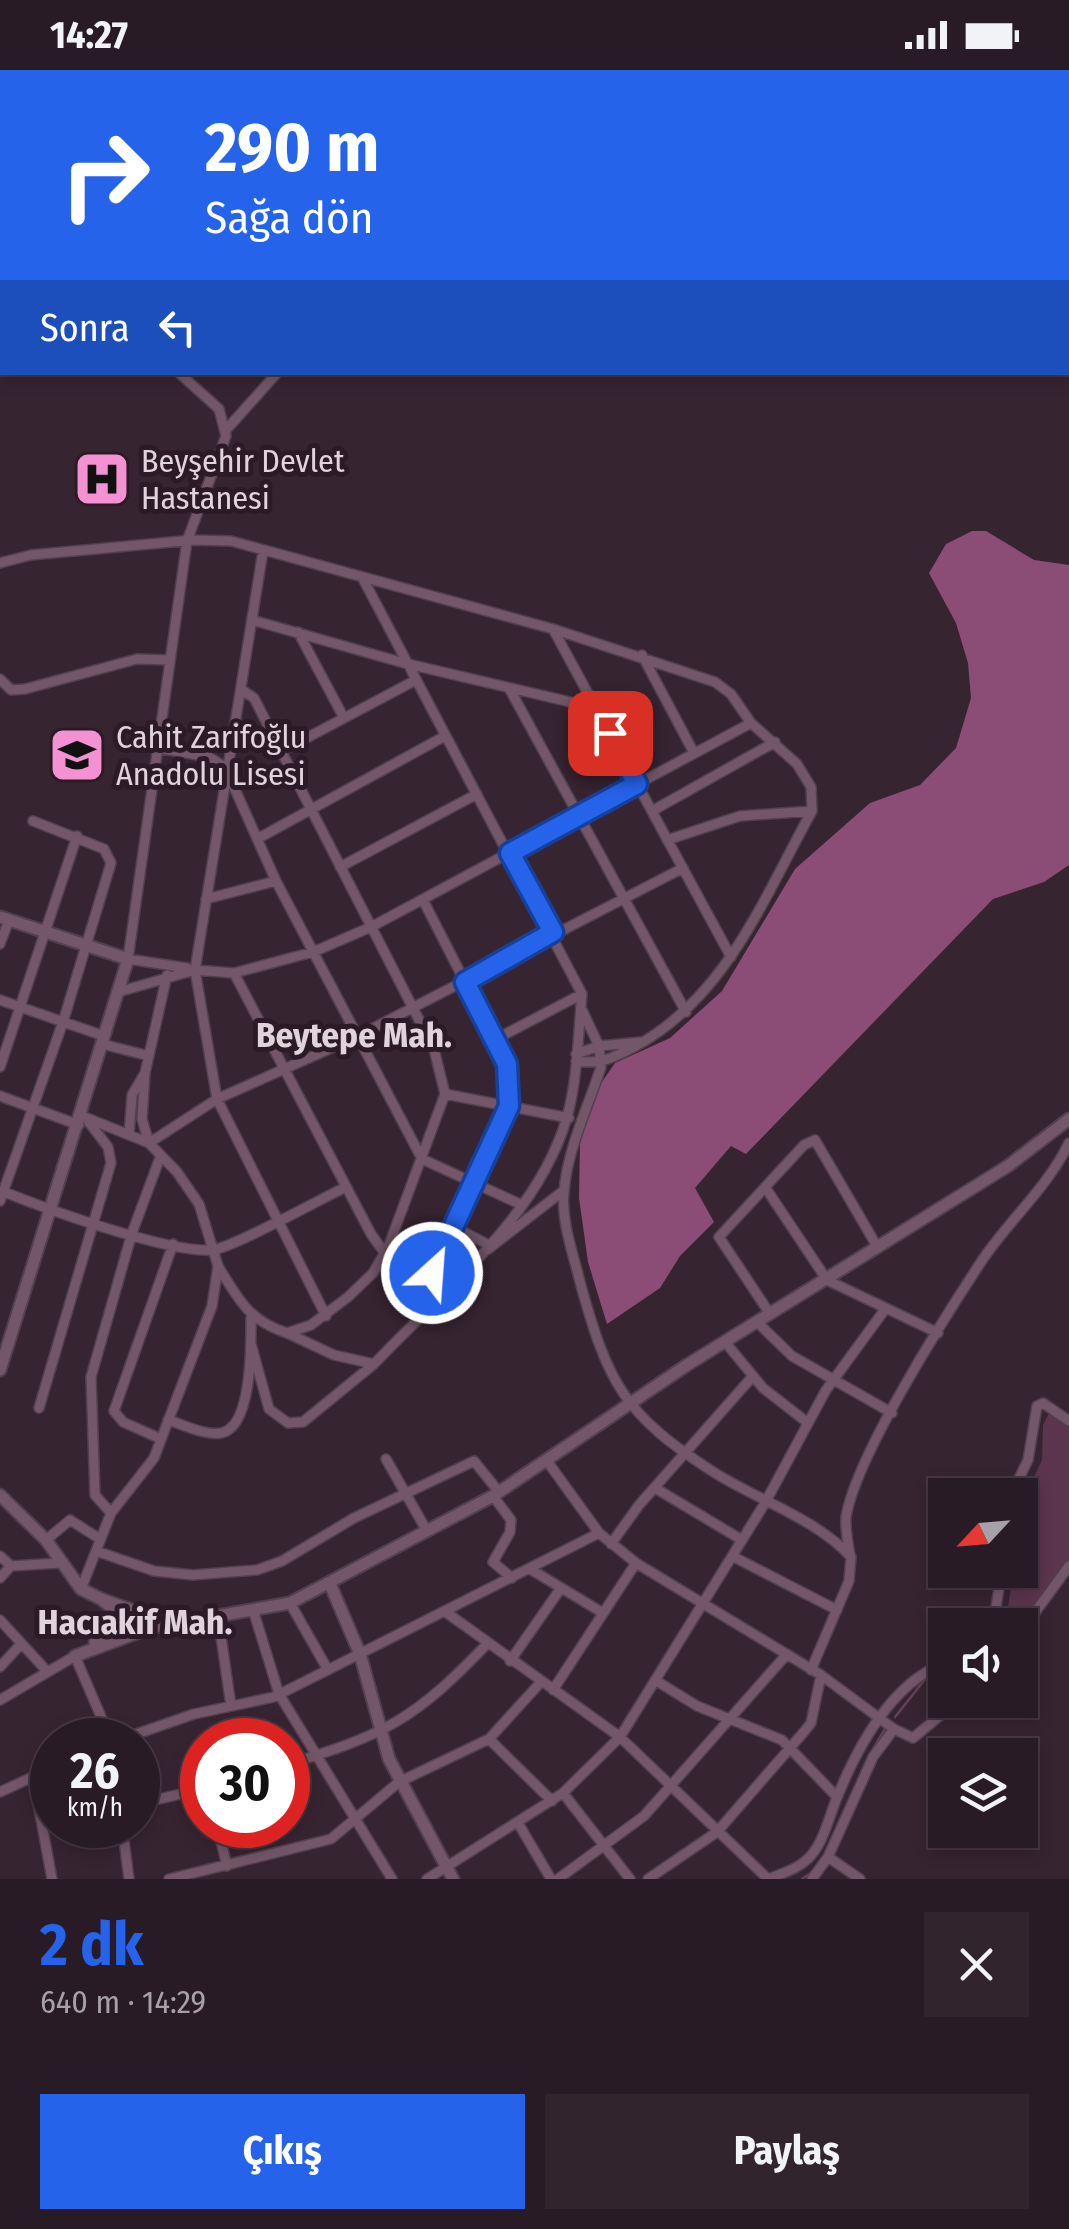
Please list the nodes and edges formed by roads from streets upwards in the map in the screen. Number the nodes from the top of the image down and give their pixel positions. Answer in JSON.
{"nodes":[{"id":1,"x":181,"y":375,"type":"edge"},
{"id":2,"x":275,"y":375,"type":"edge"},
{"id":3,"x":226,"y":430,"type":"junction"},
{"id":4,"x":187,"y":541,"type":"junction"},
{"id":5,"x":264,"y":551,"type":"junction"},
{"id":6,"x":0,"y":563,"type":"edge"},
{"id":7,"x":362,"y":577,"type":"junction"},
{"id":8,"x":252,"y":620,"type":"junction"},
{"id":9,"x":553,"y":629,"type":"junction"},
{"id":10,"x":298,"y":632,"type":"junction"},
{"id":11,"x":642,"y":655,"type":"junction"},
{"id":12,"x":170,"y":660,"type":"junction"},
{"id":13,"x":404,"y":662,"type":"junction"},
{"id":14,"x":0,"y":679,"type":"edge"},
{"id":15,"x":414,"y":681,"type":"junction"},
{"id":16,"x":509,"y":688,"type":"junction"},
{"id":17,"x":242,"y":690,"type":"junction"},
{"id":18,"x":596,"y":708,"type":"junction"},
{"id":19,"x":344,"y":718,"type":"junction"},
{"id":20,"x":751,"y":723,"type":"junction"},
{"id":21,"x":445,"y":736,"type":"junction"},
{"id":22,"x":775,"y":742,"type":"junction"},
{"id":23,"x":158,"y":748,"type":"junction"},
{"id":24,"x":282,"y":750,"type":"junction"},
{"id":25,"x":694,"y":753,"type":"junction"},
{"id":26,"x":225,"y":767,"type":"junction"},
{"id":27,"x":637,"y":784,"type":"junction"},
{"id":28,"x":478,"y":794,"type":"junction"},
{"id":29,"x":312,"y":811,"type":"junction"},
{"id":30,"x":652,"y":811,"type":"junction"},
{"id":31,"x":812,"y":812,"type":"junction"},
{"id":32,"x":578,"y":816,"type":"junction"},
{"id":33,"x":32,"y":821,"type":"dead end"},
{"id":34,"x":77,"y":836,"type":"junction"},
{"id":35,"x":257,"y":839,"type":"junction"},
{"id":36,"x":667,"y":840,"type":"junction"},
{"id":37,"x":510,"y":853,"type":"junction"},
{"id":38,"x":340,"y":867,"type":"junction"},
{"id":39,"x":682,"y":868,"type":"junction"},
{"id":40,"x":276,"y":880,"type":"junction"},
{"id":41,"x":621,"y":898,"type":"junction"},
{"id":42,"x":206,"y":900,"type":"junction"},
{"id":43,"x":423,"y":900,"type":"junction"},
{"id":44,"x":4,"y":918,"type":"edge"},
{"id":45,"x":371,"y":927,"type":"junction"},
{"id":46,"x":47,"y":932,"type":"junction"},
{"id":47,"x":553,"y":932,"type":"junction"},
{"id":48,"x":0,"y":944,"type":"edge"},
{"id":49,"x":86,"y":945,"type":"junction"},
{"id":50,"x":312,"y":952,"type":"junction"},
{"id":51,"x":730,"y":957,"type":"junction"},
{"id":52,"x":128,"y":959,"type":"junction"},
{"id":53,"x":194,"y":970,"type":"junction"},
{"id":54,"x":234,"y":973,"type":"junction"},
{"id":55,"x":167,"y":975,"type":"junction"},
{"id":56,"x":465,"y":982,"type":"junction"},
{"id":57,"x":118,"y":992,"type":"junction"},
{"id":58,"x":582,"y":994,"type":"junction"},
{"id":59,"x":0,"y":1000,"type":"edge"},
{"id":60,"x":581,"y":1007,"type":"junction"},
{"id":61,"x":22,"y":1008,"type":"junction"},
{"id":62,"x":413,"y":1008,"type":"junction"},
{"id":63,"x":686,"y":1012,"type":"junction"},
{"id":64,"x":63,"y":1022,"type":"junction"},
{"id":65,"x":356,"y":1037,"type":"junction"},
{"id":66,"x":103,"y":1040,"type":"junction"},
{"id":67,"x":494,"y":1040,"type":"junction"},
{"id":68,"x":644,"y":1042,"type":"junction"},
{"id":69,"x":599,"y":1046,"type":"junction"},
{"id":70,"x":149,"y":1056,"type":"junction"},
{"id":71,"x":576,"y":1058,"type":"junction"},
{"id":72,"x":600,"y":1063,"type":"junction"},
{"id":73,"x":0,"y":1067,"type":"edge"},
{"id":74,"x":286,"y":1068,"type":"junction"},
{"id":75,"x":145,"y":1073,"type":"junction"},
{"id":76,"x":445,"y":1094,"type":"junction"},
{"id":77,"x":0,"y":1096,"type":"edge"},
{"id":78,"x":217,"y":1099,"type":"junction"},
{"id":79,"x":509,"y":1106,"type":"junction"},
{"id":80,"x":32,"y":1108,"type":"junction"},
{"id":81,"x":566,"y":1118,"type":"junction"},
{"id":82,"x":1069,"y":1119,"type":"edge"},
{"id":83,"x":80,"y":1120,"type":"junction"},
{"id":84,"x":582,"y":1121,"type":"junction"},
{"id":85,"x":128,"y":1135,"type":"junction"},
{"id":86,"x":1069,"y":1142,"type":"edge"},
{"id":87,"x":149,"y":1143,"type":"junction"},
{"id":88,"x":161,"y":1155,"type":"junction"},
{"id":89,"x":422,"y":1158,"type":"junction"},
{"id":90,"x":474,"y":1183,"type":"junction"},
{"id":91,"x":346,"y":1187,"type":"junction"},
{"id":92,"x":764,"y":1187,"type":"junction"},
{"id":93,"x":564,"y":1191,"type":"junction"},
{"id":94,"x":1,"y":1194,"type":"edge"},
{"id":95,"x":522,"y":1205,"type":"junction"},
{"id":96,"x":51,"y":1212,"type":"junction"},
{"id":97,"x":276,"y":1221,"type":"junction"},
{"id":98,"x":93,"y":1222,"type":"junction"},
{"id":99,"x":454,"y":1227,"type":"junction"},
{"id":100,"x":132,"y":1233,"type":"junction"},
{"id":101,"x":172,"y":1244,"type":"junction"},
{"id":102,"x":487,"y":1244,"type":"junction"},
{"id":103,"x":878,"y":1248,"type":"junction"},
{"id":104,"x":214,"y":1250,"type":"junction"},
{"id":105,"x":384,"y":1252,"type":"junction"},
{"id":106,"x":469,"y":1264,"type":"junction"},
{"id":107,"x":218,"y":1266,"type":"junction"},
{"id":108,"x":432,"y":1273,"type":"junction"},
{"id":109,"x":827,"y":1280,"type":"junction"},
{"id":110,"x":453,"y":1281,"type":"junction"},
{"id":111,"x":886,"y":1308,"type":"junction"},
{"id":112,"x":770,"y":1314,"type":"junction"},
{"id":113,"x":326,"y":1316,"type":"junction"},
{"id":114,"x":251,"y":1318,"type":"junction"},
{"id":115,"x":758,"y":1322,"type":"junction"},
{"id":116,"x":938,"y":1332,"type":"junction"},
{"id":117,"x":287,"y":1333,"type":"junction"},
{"id":118,"x":725,"y":1342,"type":"junction"},
{"id":119,"x":250,"y":1344,"type":"junction"},
{"id":120,"x":374,"y":1364,"type":"junction"},
{"id":121,"x":0,"y":1370,"type":"edge"},
{"id":122,"x":753,"y":1376,"type":"junction"},
{"id":123,"x":832,"y":1383,"type":"junction"},
{"id":124,"x":628,"y":1405,"type":"junction"},
{"id":125,"x":39,"y":1408,"type":"dead end"},
{"id":126,"x":892,"y":1413,"type":"junction"},
{"id":127,"x":168,"y":1420,"type":"junction"},
{"id":128,"x":1069,"y":1421,"type":"edge"},
{"id":129,"x":808,"y":1423,"type":"junction"},
{"id":130,"x":161,"y":1439,"type":"junction"},
{"id":131,"x":686,"y":1454,"type":"junction"},
{"id":132,"x":386,"y":1459,"type":"dead end"},
{"id":133,"x":547,"y":1460,"type":"junction"},
{"id":134,"x":1019,"y":1478,"type":"edge"},
{"id":135,"x":655,"y":1488,"type":"junction"},
{"id":136,"x":0,"y":1494,"type":"edge"},
{"id":137,"x":496,"y":1494,"type":"junction"},
{"id":138,"x":406,"y":1495,"type":"junction"},
{"id":139,"x":765,"y":1503,"type":"junction"},
{"id":140,"x":111,"y":1513,"type":"junction"},
{"id":141,"x":428,"y":1531,"type":"junction"},
{"id":142,"x":598,"y":1533,"type":"junction"},
{"id":143,"x":100,"y":1538,"type":"junction"},
{"id":144,"x":46,"y":1540,"type":"junction"},
{"id":145,"x":742,"y":1540,"type":"junction"},
{"id":146,"x":611,"y":1544,"type":"junction"},
{"id":147,"x":96,"y":1551,"type":"junction"},
{"id":148,"x":0,"y":1556,"type":"edge"},
{"id":149,"x":732,"y":1556,"type":"junction"},
{"id":150,"x":851,"y":1558,"type":"junction"},
{"id":151,"x":60,"y":1563,"type":"junction"},
{"id":152,"x":636,"y":1563,"type":"junction"},
{"id":153,"x":12,"y":1566,"type":"junction"},
{"id":154,"x":1069,"y":1566,"type":"edge"},
{"id":155,"x":530,"y":1569,"type":"junction"},
{"id":156,"x":0,"y":1578,"type":"edge"},
{"id":157,"x":512,"y":1578,"type":"junction"},
{"id":158,"x":330,"y":1584,"type":"junction"},
{"id":159,"x":561,"y":1588,"type":"junction"},
{"id":160,"x":81,"y":1589,"type":"junction"},
{"id":161,"x":703,"y":1602,"type":"junction"},
{"id":162,"x":290,"y":1603,"type":"junction"},
{"id":163,"x":1038,"y":1608,"type":"edge"},
{"id":164,"x":836,"y":1610,"type":"junction"},
{"id":165,"x":446,"y":1612,"type":"junction"},
{"id":166,"x":254,"y":1613,"type":"junction"},
{"id":167,"x":604,"y":1613,"type":"junction"},
{"id":168,"x":218,"y":1616,"type":"junction"},
{"id":169,"x":0,"y":1620,"type":"edge"},
{"id":170,"x":135,"y":1621,"type":"junction"},
{"id":171,"x":21,"y":1644,"type":"junction"},
{"id":172,"x":486,"y":1645,"type":"junction"},
{"id":173,"x":360,"y":1654,"type":"junction"},
{"id":174,"x":787,"y":1654,"type":"junction"},
{"id":175,"x":75,"y":1656,"type":"junction"},
{"id":176,"x":510,"y":1661,"type":"junction"},
{"id":177,"x":0,"y":1667,"type":"edge"},
{"id":178,"x":46,"y":1670,"type":"junction"},
{"id":179,"x":328,"y":1670,"type":"junction"},
{"id":180,"x":816,"y":1672,"type":"junction"},
{"id":181,"x":928,"y":1672,"type":"edge"},
{"id":182,"x":656,"y":1680,"type":"junction"},
{"id":183,"x":541,"y":1682,"type":"junction"},
{"id":184,"x":553,"y":1690,"type":"junction"},
{"id":185,"x":279,"y":1694,"type":"junction"},
{"id":186,"x":0,"y":1700,"type":"edge"},
{"id":187,"x":231,"y":1706,"type":"junction"},
{"id":188,"x":733,"y":1716,"type":"junction"},
{"id":189,"x":101,"y":1718,"type":"edge"},
{"id":190,"x":937,"y":1718,"type":"edge"},
{"id":191,"x":879,"y":1719,"type":"junction"},
{"id":192,"x":160,"y":1728,"type":"edge"},
{"id":193,"x":894,"y":1730,"type":"junction"},
{"id":194,"x":380,"y":1734,"type":"junction"},
{"id":195,"x":620,"y":1737,"type":"junction"},
{"id":196,"x":489,"y":1739,"type":"junction"},
{"id":197,"x":788,"y":1748,"type":"junction"},
{"id":198,"x":316,"y":1755,"type":"junction"},
{"id":199,"x":310,"y":1757,"type":"edge"},
{"id":200,"x":30,"y":1777,"type":"edge"},
{"id":201,"x":399,"y":1782,"type":"junction"},
{"id":202,"x":670,"y":1785,"type":"junction"},
{"id":203,"x":0,"y":1792,"type":"edge"},
{"id":204,"x":563,"y":1793,"type":"junction"},
{"id":205,"x":837,"y":1796,"type":"junction"},
{"id":206,"x":552,"y":1801,"type":"junction"},
{"id":207,"x":356,"y":1819,"type":"junction"},
{"id":208,"x":518,"y":1823,"type":"junction"},
{"id":209,"x":717,"y":1832,"type":"junction"},
{"id":210,"x":604,"y":1847,"type":"junction"},
{"id":211,"x":46,"y":1848,"type":"edge"},
{"id":212,"x":125,"y":1848,"type":"edge"},
{"id":213,"x":223,"y":1848,"type":"edge"},
{"id":214,"x":828,"y":1856,"type":"junction"},
{"id":215,"x":227,"y":1866,"type":"junction"},
{"id":216,"x":450,"y":1874,"type":"edge"},
{"id":217,"x":52,"y":1879,"type":"edge"},
{"id":218,"x":129,"y":1879,"type":"edge"},
{"id":219,"x":169,"y":1879,"type":"edge"},
{"id":220,"x":392,"y":1879,"type":"edge"},
{"id":221,"x":427,"y":1879,"type":"edge"},
{"id":222,"x":550,"y":1879,"type":"edge"},
{"id":223,"x":558,"y":1879,"type":"edge"},
{"id":224,"x":630,"y":1879,"type":"edge"},
{"id":225,"x":648,"y":1879,"type":"edge"},
{"id":226,"x":768,"y":1879,"type":"edge"},
{"id":227,"x":812,"y":1879,"type":"edge"},
{"id":228,"x":860,"y":1879,"type":"edge"}],
"edges":[{"from":1,"to":3,"type":"street"},
{"from":2,"to":3,"type":"street"},
{"from":3,"to":4,"type":"street"},
{"from":4,"to":5,"type":"street"},
{"from":4,"to":6,"type":"street"},
{"from":4,"to":12,"type":"street"},
{"from":5,"to":7,"type":"street"},
{"from":5,"to":8,"type":"street"},
{"from":7,"to":9,"type":"street"},
{"from":7,"to":13,"type":"street"},
{"from":8,"to":10,"type":"street"},
{"from":8,"to":17,"type":"street"},
{"from":9,"to":11,"type":"street"},
{"from":9,"to":18,"type":"street"},
{"from":10,"to":13,"type":"street"},
{"from":10,"to":19,"type":"street"},
{"from":11,"to":20,"type":"street"},
{"from":11,"to":25,"type":"street"},
{"from":12,"to":14,"type":"street"},
{"from":12,"to":23,"type":"street"},
{"from":13,"to":15,"type":"street"},
{"from":13,"to":16,"type":"street"},
{"from":15,"to":19,"type":"street"},
{"from":15,"to":21,"type":"street"},
{"from":16,"to":18,"type":"street"},
{"from":16,"to":32,"type":"street"},
{"from":17,"to":24,"type":"street"},
{"from":17,"to":26,"type":"street"},
{"from":18,"to":27,"type":"street"},
{"from":19,"to":24,"type":"street"},
{"from":20,"to":22,"type":"street"},
{"from":20,"to":25,"type":"street"},
{"from":21,"to":28,"type":"street"},
{"from":21,"to":29,"type":"street"},
{"from":22,"to":30,"type":"street"},
{"from":22,"to":31,"type":"street"},
{"from":23,"to":26,"type":"street"},
{"from":23,"to":52,"type":"street"},
{"from":24,"to":29,"type":"street"},
{"from":25,"to":27,"type":"street"},
{"from":26,"to":35,"type":"street"},
{"from":26,"to":42,"type":"street"},
{"from":27,"to":30,"type":"street"},
{"from":27,"to":32,"type":"street"},
{"from":28,"to":37,"type":"street"},
{"from":28,"to":38,"type":"street"},
{"from":29,"to":35,"type":"street"},
{"from":29,"to":38,"type":"street"},
{"from":30,"to":36,"type":"street"},
{"from":31,"to":36,"type":"street"},
{"from":31,"to":51,"type":"street"},
{"from":32,"to":37,"type":"street"},
{"from":32,"to":41,"type":"street"},
{"from":33,"to":34,"type":"street"},
{"from":34,"to":46,"type":"street"},
{"from":34,"to":49,"type":"street"},
{"from":35,"to":40,"type":"street"},
{"from":36,"to":39,"type":"street"},
{"from":37,"to":43,"type":"street"},
{"from":37,"to":47,"type":"street"},
{"from":38,"to":45,"type":"street"},
{"from":39,"to":41,"type":"street"},
{"from":39,"to":51,"type":"street"},
{"from":40,"to":42,"type":"street"},
{"from":40,"to":50,"type":"street"},
{"from":41,"to":47,"type":"street"},
{"from":41,"to":63,"type":"street"},
{"from":42,"to":53,"type":"street"},
{"from":43,"to":45,"type":"street"},
{"from":43,"to":56,"type":"street"},
{"from":44,"to":46,"type":"street"},
{"from":44,"to":48,"type":"street"},
{"from":45,"to":50,"type":"street"},
{"from":45,"to":62,"type":"street"},
{"from":46,"to":49,"type":"street"},
{"from":46,"to":61,"type":"street"},
{"from":47,"to":56,"type":"street"},
{"from":47,"to":58,"type":"street"},
{"from":49,"to":52,"type":"street"},
{"from":49,"to":64,"type":"street"},
{"from":50,"to":54,"type":"street"},
{"from":50,"to":65,"type":"street"},
{"from":51,"to":63,"type":"street"},
{"from":52,"to":53,"type":"street"},
{"from":52,"to":57,"type":"street"},
{"from":53,"to":54,"type":"street"},
{"from":53,"to":55,"type":"street"},
{"from":53,"to":78,"type":"street"},
{"from":54,"to":74,"type":"street"},
{"from":55,"to":57,"type":"street"},
{"from":55,"to":70,"type":"street"},
{"from":56,"to":62,"type":"street"},
{"from":56,"to":67,"type":"street"},
{"from":57,"to":66,"type":"street"},
{"from":58,"to":60,"type":"street"},
{"from":58,"to":67,"type":"street"},
{"from":59,"to":61,"type":"street"},
{"from":60,"to":69,"type":"street"},
{"from":60,"to":71,"type":"street"},
{"from":61,"to":64,"type":"street"},
{"from":61,"to":73,"type":"street"},
{"from":62,"to":65,"type":"street"},
{"from":62,"to":76,"type":"street"},
{"from":63,"to":68,"type":"street"},
{"from":64,"to":66,"type":"street"},
{"from":64,"to":80,"type":"street"},
{"from":65,"to":74,"type":"street"},
{"from":65,"to":89,"type":"street"},
{"from":66,"to":70,"type":"street"},
{"from":66,"to":83,"type":"street"},
{"from":67,"to":79,"type":"street"},
{"from":68,"to":69,"type":"street"},
{"from":68,"to":72,"type":"street"},
{"from":69,"to":71,"type":"street"},
{"from":69,"to":72,"type":"street"},
{"from":70,"to":75,"type":"street"},
{"from":71,"to":72,"type":"street"},
{"from":71,"to":81,"type":"street"},
{"from":72,"to":84,"type":"street"},
{"from":74,"to":78,"type":"street"},
{"from":74,"to":91,"type":"street"},
{"from":75,"to":85,"type":"street"},
{"from":75,"to":87,"type":"street"},
{"from":76,"to":79,"type":"street"},
{"from":76,"to":89,"type":"street"},
{"from":77,"to":80,"type":"street"},
{"from":78,"to":87,"type":"street"},
{"from":78,"to":97,"type":"street"},
{"from":79,"to":81,"type":"street"},
{"from":79,"to":90,"type":"street"},
{"from":80,"to":83,"type":"street"},
{"from":80,"to":94,"type":"street"},
{"from":81,"to":84,"type":"street"},
{"from":81,"to":95,"type":"street"},
{"from":82,"to":103,"type":"street"},
{"from":83,"to":85,"type":"street"},
{"from":83,"to":96,"type":"street"},
{"from":83,"to":98,"type":"street"},
{"from":84,"to":93,"type":"street"},
{"from":85,"to":87,"type":"street"},
{"from":86,"to":116,"type":"street"},
{"from":87,"to":88,"type":"street"},
{"from":88,"to":100,"type":"street"},
{"from":88,"to":104,"type":"street"},
{"from":89,"to":90,"type":"street"},
{"from":89,"to":105,"type":"street"},
{"from":90,"to":95,"type":"street"},
{"from":90,"to":99,"type":"street"},
{"from":91,"to":97,"type":"street"},
{"from":91,"to":105,"type":"street"},
{"from":92,"to":103,"type":"street"},
{"from":92,"to":109,"type":"street"},
{"from":92,"to":112,"type":"street"},
{"from":93,"to":106,"type":"street"},
{"from":93,"to":124,"type":"street"},
{"from":94,"to":96,"type":"street"},
{"from":95,"to":102,"type":"street"},
{"from":96,"to":98,"type":"street"},
{"from":96,"to":121,"type":"street"},
{"from":97,"to":104,"type":"street"},
{"from":97,"to":113,"type":"street"},
{"from":98,"to":100,"type":"street"},
{"from":98,"to":125,"type":"street"},
{"from":99,"to":102,"type":"street"},
{"from":99,"to":108,"type":"street"},
{"from":100,"to":101,"type":"street"},
{"from":100,"to":140,"type":"street"},
{"from":101,"to":104,"type":"street"},
{"from":101,"to":130,"type":"street"},
{"from":102,"to":106,"type":"street"},
{"from":103,"to":109,"type":"street"},
{"from":104,"to":107,"type":"street"},
{"from":105,"to":108,"type":"street"},
{"from":105,"to":113,"type":"street"},
{"from":106,"to":110,"type":"street"},
{"from":107,"to":114,"type":"street"},
{"from":107,"to":127,"type":"street"},
{"from":108,"to":110,"type":"street"},
{"from":109,"to":111,"type":"street"},
{"from":109,"to":112,"type":"street"},
{"from":110,"to":120,"type":"street"},
{"from":111,"to":116,"type":"street"},
{"from":111,"to":123,"type":"street"},
{"from":112,"to":115,"type":"street"},
{"from":113,"to":117,"type":"street"},
{"from":114,"to":117,"type":"street"},
{"from":114,"to":119,"type":"street"},
{"from":115,"to":118,"type":"street"},
{"from":115,"to":123,"type":"street"},
{"from":116,"to":126,"type":"street"},
{"from":117,"to":120,"type":"street"},
{"from":118,"to":122,"type":"street"},
{"from":118,"to":124,"type":"street"},
{"from":119,"to":120,"type":"street"},
{"from":119,"to":127,"type":"street"},
{"from":122,"to":129,"type":"street"},
{"from":122,"to":131,"type":"street"},
{"from":123,"to":126,"type":"street"},
{"from":123,"to":129,"type":"street"},
{"from":124,"to":131,"type":"street"},
{"from":124,"to":133,"type":"street"},
{"from":126,"to":150,"type":"street"},
{"from":127,"to":130,"type":"street"},
{"from":128,"to":134,"type":"street"},
{"from":129,"to":139,"type":"street"},
{"from":130,"to":140,"type":"street"},
{"from":131,"to":135,"type":"street"},
{"from":131,"to":139,"type":"street"},
{"from":132,"to":138,"type":"street"},
{"from":133,"to":137,"type":"street"},
{"from":133,"to":142,"type":"street"},
{"from":135,"to":145,"type":"street"},
{"from":135,"to":146,"type":"street"},
{"from":136,"to":144,"type":"street"},
{"from":137,"to":138,"type":"street"},
{"from":137,"to":141,"type":"street"},
{"from":137,"to":157,"type":"street"},
{"from":138,"to":141,"type":"street"},
{"from":138,"to":147,"type":"street"},
{"from":139,"to":145,"type":"street"},
{"from":139,"to":150,"type":"street"},
{"from":140,"to":143,"type":"street"},
{"from":141,"to":158,"type":"street"},
{"from":142,"to":146,"type":"street"},
{"from":142,"to":155,"type":"street"},
{"from":143,"to":144,"type":"street"},
{"from":143,"to":147,"type":"street"},
{"from":144,"to":151,"type":"street"},
{"from":145,"to":149,"type":"street"},
{"from":146,"to":152,"type":"street"},
{"from":147,"to":160,"type":"street"},
{"from":148,"to":153,"type":"street"},
{"from":149,"to":161,"type":"street"},
{"from":149,"to":164,"type":"street"},
{"from":150,"to":164,"type":"street"},
{"from":151,"to":153,"type":"street"},
{"from":151,"to":160,"type":"street"},
{"from":152,"to":161,"type":"street"},
{"from":152,"to":167,"type":"street"},
{"from":153,"to":156,"type":"street"},
{"from":154,"to":163,"type":"street"},
{"from":155,"to":157,"type":"street"},
{"from":155,"to":159,"type":"street"},
{"from":157,"to":165,"type":"street"},
{"from":158,"to":162,"type":"street"},
{"from":158,"to":173,"type":"street"},
{"from":159,"to":167,"type":"street"},
{"from":159,"to":176,"type":"street"},
{"from":160,"to":170,"type":"street"},
{"from":161,"to":174,"type":"street"},
{"from":161,"to":182,"type":"street"},
{"from":162,"to":166,"type":"street"},
{"from":162,"to":179,"type":"street"},
{"from":164,"to":180,"type":"street"},
{"from":165,"to":172,"type":"street"},
{"from":165,"to":173,"type":"street"},
{"from":166,"to":168,"type":"street"},
{"from":166,"to":185,"type":"street"},
{"from":167,"to":184,"type":"street"},
{"from":168,"to":170,"type":"street"},
{"from":168,"to":187,"type":"street"},
{"from":169,"to":171,"type":"street"},
{"from":170,"to":175,"type":"street"},
{"from":171,"to":177,"type":"street"},
{"from":171,"to":178,"type":"street"},
{"from":172,"to":176,"type":"street"},
{"from":172,"to":194,"type":"street"},
{"from":173,"to":179,"type":"street"},
{"from":173,"to":194,"type":"street"},
{"from":174,"to":180,"type":"street"},
{"from":174,"to":188,"type":"street"},
{"from":175,"to":178,"type":"street"},
{"from":175,"to":189,"type":"street"},
{"from":176,"to":183,"type":"street"},
{"from":178,"to":186,"type":"street"},
{"from":179,"to":185,"type":"street"},
{"from":180,"to":191,"type":"street"},
{"from":180,"to":197,"type":"street"},
{"from":181,"to":191,"type":"street"},
{"from":182,"to":188,"type":"street"},
{"from":182,"to":195,"type":"street"},
{"from":183,"to":184,"type":"street"},
{"from":183,"to":196,"type":"street"},
{"from":184,"to":195,"type":"street"},
{"from":185,"to":187,"type":"street"},
{"from":185,"to":198,"type":"street"},
{"from":187,"to":192,"type":"street"},
{"from":188,"to":197,"type":"street"},
{"from":188,"to":202,"type":"street"},
{"from":190,"to":193,"type":"street"},
{"from":191,"to":193,"type":"street"},
{"from":191,"to":205,"type":"street"},
{"from":193,"to":214,"type":"street"},
{"from":194,"to":198,"type":"street"},
{"from":194,"to":201,"type":"street"},
{"from":195,"to":202,"type":"street"},
{"from":195,"to":204,"type":"street"},
{"from":196,"to":201,"type":"street"},
{"from":196,"to":206,"type":"street"},
{"from":197,"to":205,"type":"street"},
{"from":197,"to":209,"type":"street"},
{"from":198,"to":199,"type":"street"},
{"from":198,"to":207,"type":"street"},
{"from":200,"to":203,"type":"street"},
{"from":201,"to":207,"type":"street"},
{"from":201,"to":216,"type":"street"},
{"from":202,"to":209,"type":"street"},
{"from":202,"to":210,"type":"street"},
{"from":204,"to":206,"type":"street"},
{"from":204,"to":210,"type":"street"},
{"from":205,"to":226,"type":"street"},
{"from":206,"to":208,"type":"street"},
{"from":207,"to":215,"type":"street"},
{"from":207,"to":220,"type":"street"},
{"from":208,"to":216,"type":"street"},
{"from":208,"to":222,"type":"street"},
{"from":209,"to":225,"type":"street"},
{"from":209,"to":226,"type":"street"},
{"from":210,"to":223,"type":"street"},
{"from":210,"to":224,"type":"street"},
{"from":211,"to":217,"type":"street"},
{"from":212,"to":218,"type":"street"},
{"from":213,"to":215,"type":"street"},
{"from":214,"to":227,"type":"street"},
{"from":214,"to":228,"type":"street"},
{"from":215,"to":219,"type":"street"},
{"from":216,"to":221,"type":"street"}]}
